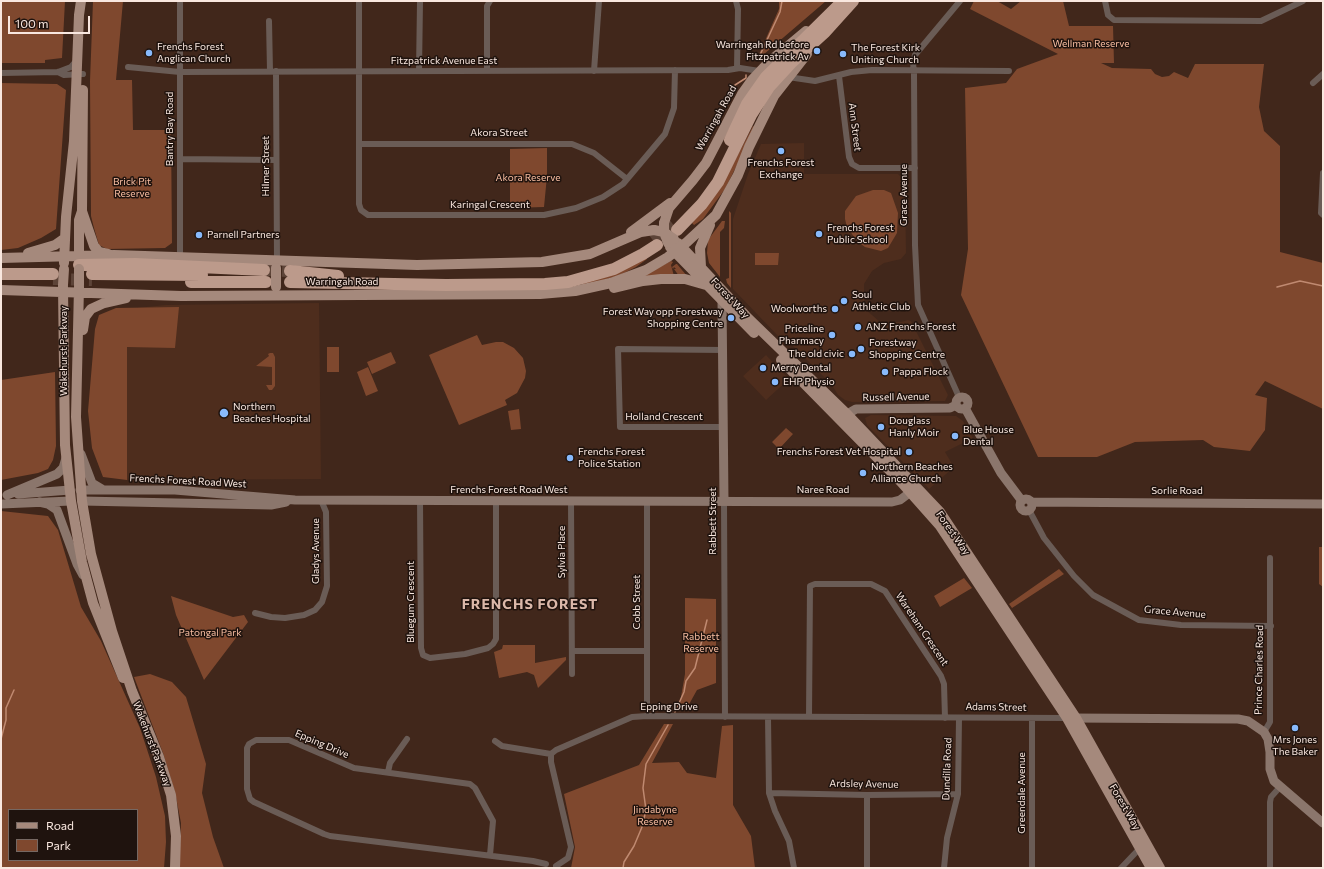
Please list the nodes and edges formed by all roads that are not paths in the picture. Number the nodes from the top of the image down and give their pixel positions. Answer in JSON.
{"nodes":[{"id":1,"x":81,"y":1,"type":"edge"},
{"id":2,"x":180,"y":1,"type":"edge"},
{"id":3,"x":359,"y":1,"type":"edge"},
{"id":4,"x":490,"y":1,"type":"edge"},
{"id":5,"x":599,"y":1,"type":"edge"},
{"id":6,"x":736,"y":1,"type":"edge"},
{"id":7,"x":843,"y":1,"type":"edge"},
{"id":8,"x":853,"y":1,"type":"edge"},
{"id":9,"x":960,"y":1,"type":"edge"},
{"id":10,"x":1105,"y":1,"type":"edge"},
{"id":11,"x":1303,"y":1,"type":"edge"},
{"id":12,"x":420,"y":2,"type":"dead end"},
{"id":13,"x":829,"y":14,"type":"junction"},
{"id":14,"x":269,"y":22,"type":"dead end"},
{"id":15,"x":825,"y":32,"type":"junction"},
{"id":16,"x":78,"y":58,"type":"junction"},
{"id":17,"x":128,"y":67,"type":"dead end"},
{"id":18,"x":739,"y":68,"type":"junction"},
{"id":19,"x":420,"y":70,"type":"junction"},
{"id":20,"x":594,"y":70,"type":"junction"},
{"id":21,"x":675,"y":70,"type":"junction"},
{"id":22,"x":913,"y":70,"type":"junction"},
{"id":23,"x":273,"y":71,"type":"junction"},
{"id":24,"x":359,"y":71,"type":"junction"},
{"id":25,"x":487,"y":71,"type":"junction"},
{"id":26,"x":760,"y":71,"type":"junction"},
{"id":27,"x":1009,"y":71,"type":"dead end"},
{"id":28,"x":58,"y":72,"type":"junction"},
{"id":29,"x":180,"y":72,"type":"junction"},
{"id":30,"x":1,"y":73,"type":"edge"},
{"id":31,"x":1323,"y":74,"type":"edge"},
{"id":32,"x":80,"y":75,"type":"junction"},
{"id":33,"x":839,"y":76,"type":"junction"},
{"id":34,"x":788,"y":77,"type":"junction"},
{"id":35,"x":1313,"y":83,"type":"dead end"},
{"id":36,"x":359,"y":144,"type":"junction"},
{"id":37,"x":181,"y":159,"type":"junction"},
{"id":38,"x":276,"y":160,"type":"junction"},
{"id":39,"x":915,"y":168,"type":"junction"},
{"id":40,"x":1323,"y":173,"type":"edge"},
{"id":41,"x":627,"y":179,"type":"junction"},
{"id":42,"x":682,"y":194,"type":"junction"},
{"id":43,"x":82,"y":211,"type":"junction"},
{"id":44,"x":716,"y":215,"type":"junction"},
{"id":45,"x":1323,"y":215,"type":"edge"},
{"id":46,"x":665,"y":234,"type":"junction"},
{"id":47,"x":65,"y":238,"type":"junction"},
{"id":48,"x":617,"y":243,"type":"junction"},
{"id":49,"x":678,"y":249,"type":"junction"},
{"id":50,"x":114,"y":255,"type":"junction"},
{"id":51,"x":180,"y":256,"type":"junction"},
{"id":52,"x":15,"y":257,"type":"junction"},
{"id":53,"x":1,"y":258,"type":"edge"},
{"id":54,"x":79,"y":264,"type":"junction"},
{"id":55,"x":276,"y":264,"type":"junction"},
{"id":56,"x":701,"y":267,"type":"junction"},
{"id":57,"x":1,"y":274,"type":"edge"},
{"id":58,"x":60,"y":274,"type":"junction"},
{"id":59,"x":92,"y":277,"type":"tunnel mouth"},
{"id":60,"x":1,"y":280,"type":"edge"},
{"id":61,"x":270,"y":282,"type":"junction"},
{"id":62,"x":708,"y":286,"type":"junction"},
{"id":63,"x":78,"y":289,"type":"junction"},
{"id":64,"x":1,"y":290,"type":"edge"},
{"id":65,"x":136,"y":294,"type":"junction"},
{"id":66,"x":540,"y":294,"type":"junction"},
{"id":67,"x":722,"y":299,"type":"junction"},
{"id":68,"x":724,"y":350,"type":"junction"},
{"id":69,"x":77,"y":352,"type":"junction"},
{"id":70,"x":957,"y":401,"type":"junction"},
{"id":71,"x":843,"y":417,"type":"junction"},
{"id":72,"x":724,"y":427,"type":"junction"},
{"id":73,"x":77,"y":443,"type":"junction"},
{"id":74,"x":66,"y":458,"type":"junction"},
{"id":75,"x":70,"y":490,"type":"junction"},
{"id":76,"x":80,"y":490,"type":"junction"},
{"id":77,"x":106,"y":490,"type":"junction"},
{"id":78,"x":913,"y":490,"type":"junction"},
{"id":79,"x":4,"y":495,"type":"edge"},
{"id":80,"x":420,"y":499,"type":"junction"},
{"id":81,"x":295,"y":500,"type":"junction"},
{"id":82,"x":321,"y":500,"type":"junction"},
{"id":83,"x":71,"y":501,"type":"junction"},
{"id":84,"x":82,"y":501,"type":"junction"},
{"id":85,"x":571,"y":501,"type":"junction"},
{"id":86,"x":647,"y":501,"type":"junction"},
{"id":87,"x":724,"y":501,"type":"junction"},
{"id":88,"x":39,"y":502,"type":"junction"},
{"id":89,"x":496,"y":502,"type":"junction"},
{"id":90,"x":1,"y":504,"type":"edge"},
{"id":91,"x":1028,"y":504,"type":"junction"},
{"id":92,"x":1323,"y":504,"type":"edge"},
{"id":93,"x":1270,"y":558,"type":"dead end"},
{"id":94,"x":88,"y":584,"type":"junction"},
{"id":95,"x":255,"y":613,"type":"dead end"},
{"id":96,"x":1271,"y":626,"type":"junction"},
{"id":97,"x":572,"y":651,"type":"junction"},
{"id":98,"x":646,"y":651,"type":"junction"},
{"id":99,"x":572,"y":674,"type":"dead end"},
{"id":100,"x":132,"y":691,"type":"junction"},
{"id":101,"x":647,"y":704,"type":"dead end"},
{"id":102,"x":725,"y":717,"type":"junction"},
{"id":103,"x":768,"y":717,"type":"junction"},
{"id":104,"x":809,"y":717,"type":"junction"},
{"id":105,"x":945,"y":718,"type":"junction"},
{"id":106,"x":959,"y":718,"type":"junction"},
{"id":107,"x":1071,"y":718,"type":"junction"},
{"id":108,"x":1032,"y":719,"type":"junction"},
{"id":109,"x":1264,"y":732,"type":"junction"},
{"id":110,"x":407,"y":739,"type":"dead end"},
{"id":111,"x":495,"y":741,"type":"dead end"},
{"id":112,"x":552,"y":754,"type":"junction"},
{"id":113,"x":388,"y":772,"type":"junction"},
{"id":114,"x":1280,"y":787,"type":"junction"},
{"id":115,"x":769,"y":793,"type":"junction"},
{"id":116,"x":958,"y":794,"type":"junction"},
{"id":117,"x":867,"y":795,"type":"junction"},
{"id":118,"x":1323,"y":823,"type":"edge"},
{"id":119,"x":1143,"y":846,"type":"junction"},
{"id":120,"x":490,"y":855,"type":"junction"},
{"id":121,"x":545,"y":866,"type":"edge"},
{"id":122,"x":556,"y":867,"type":"edge"},
{"id":123,"x":175,"y":868,"type":"edge"},
{"id":124,"x":794,"y":868,"type":"edge"},
{"id":125,"x":867,"y":868,"type":"edge"},
{"id":126,"x":944,"y":868,"type":"edge"},
{"id":127,"x":1032,"y":868,"type":"edge"},
{"id":128,"x":1122,"y":868,"type":"edge"},
{"id":129,"x":1151,"y":868,"type":"edge"},
{"id":130,"x":1160,"y":868,"type":"edge"},
{"id":131,"x":1270,"y":868,"type":"edge"}],
"edges":[{"from":1,"to":16,"type":"main road","name":"Wakehurst Parkway"},
{"from":1,"to":32,"type":"main road","name":"Wakehurst Parkway"},
{"from":2,"to":29,"type":"street","name":"Bantry Bay Road"},
{"from":3,"to":24,"type":"street","name":"Karingal Crescent"},
{"from":4,"to":25,"type":"street"},
{"from":5,"to":20,"type":"street"},
{"from":6,"to":18,"type":"street"},
{"from":7,"to":13,"type":"highway","name":"Warringah Road"},
{"from":8,"to":15,"type":"highway","name":"Warringah Road"},
{"from":9,"to":22,"type":"street","name":"Grace Avenue"},
{"from":10,"to":11,"type":"street"},
{"from":12,"to":19,"type":"street"},
{"from":13,"to":26,"type":"main road","name":"Warringah Road"},
{"from":13,"to":46,"type":"highway","name":"Warringah Road"},
{"from":14,"to":23,"type":"street","name":"Hilmer Street"},
{"from":15,"to":34,"type":"main road","name":"Warringah Road"},
{"from":15,"to":46,"type":"highway","name":"Warringah Road"},
{"from":16,"to":28,"type":"street"},
{"from":16,"to":32,"type":"main road","name":"Wakehurst Parkway"},
{"from":17,"to":29,"type":"street","name":"Fitzpatrick Avenue East"},
{"from":18,"to":21,"type":"street","name":"Fitzpatrick Avenue East"},
{"from":18,"to":26,"type":"street","name":"Fitzpatrick Avenue East"},
{"from":19,"to":24,"type":"street","name":"Fitzpatrick Avenue East"},
{"from":19,"to":25,"type":"street","name":"Fitzpatrick Avenue East"},
{"from":20,"to":21,"type":"street","name":"Fitzpatrick Avenue East"},
{"from":20,"to":25,"type":"street","name":"Fitzpatrick Avenue East"},
{"from":21,"to":41,"type":"street","name":"Karingal Crescent"},
{"from":22,"to":27,"type":"street"},
{"from":22,"to":33,"type":"street"},
{"from":22,"to":39,"type":"street","name":"Grace Avenue"},
{"from":23,"to":24,"type":"street","name":"Fitzpatrick Avenue East"},
{"from":23,"to":29,"type":"street","name":"Fitzpatrick Avenue East"},
{"from":23,"to":38,"type":"street","name":"Hilmer Street"},
{"from":24,"to":36,"type":"street","name":"Karingal Crescent"},
{"from":26,"to":42,"type":"main road","name":"Warringah Road"},
{"from":28,"to":30,"type":"street"},
{"from":28,"to":32,"type":"street"},
{"from":29,"to":37,"type":"street","name":"Bantry Bay Road"},
{"from":31,"to":35,"type":"street"},
{"from":32,"to":43,"type":"main road","name":"Wakehurst Parkway"},
{"from":32,"to":47,"type":"main road","name":"Wakehurst Parkway"},
{"from":33,"to":34,"type":"street"},
{"from":33,"to":39,"type":"street","name":"Ann Street"},
{"from":34,"to":44,"type":"main road","name":"Warringah Road"},
{"from":36,"to":41,"type":"street","name":"Akora Street"},
{"from":36,"to":41,"type":"street","name":"Karingal Crescent"},
{"from":37,"to":38,"type":"street"},
{"from":37,"to":51,"type":"street","name":"Bantry Bay Road"},
{"from":38,"to":55,"type":"street","name":"Hilmer Street"},
{"from":39,"to":70,"type":"street","name":"Grace Avenue"},
{"from":40,"to":45,"type":"street"},
{"from":42,"to":46,"type":"main road","name":"Warringah Road"},
{"from":42,"to":48,"type":"main road"},
{"from":43,"to":50,"type":"main road"},
{"from":43,"to":54,"type":"main road","name":"Wakehurst Parkway"},
{"from":44,"to":49,"type":"main road","name":"Warringah Road"},
{"from":44,"to":56,"type":"main road"},
{"from":46,"to":46,"type":"highway","name":"Warringah Road"},
{"from":46,"to":48,"type":"main road","name":"Warringah Road"},
{"from":46,"to":49,"type":"main road"},
{"from":47,"to":52,"type":"main road"},
{"from":47,"to":58,"type":"main road","name":"Wakehurst Parkway"},
{"from":48,"to":55,"type":"main road","name":"Warringah Road"},
{"from":49,"to":56,"type":"main road","name":"Forest Way"},
{"from":49,"to":62,"type":"main road","name":"Forest Way"},
{"from":49,"to":66,"type":"main road","name":"Warringah Road"},
{"from":50,"to":51,"type":"main road","name":"Warringah Road"},
{"from":50,"to":54,"type":"main road","name":"Warringah Road"},
{"from":51,"to":55,"type":"main road","name":"Warringah Road"},
{"from":52,"to":53,"type":"main road","name":"Warringah Road"},
{"from":52,"to":58,"type":"main road","name":"Warringah Road"},
{"from":54,"to":58,"type":"main road","name":"Warringah Road"},
{"from":54,"to":61,"type":"highway"},
{"from":54,"to":63,"type":"main road","name":"Wakehurst Parkway","bridge":true},
{"from":55,"to":61,"type":"main road","bridge":true},
{"from":56,"to":71,"type":"main road","name":"Forest Way"},
{"from":57,"to":58,"type":"highway","name":"Warringah Road"},
{"from":58,"to":60,"type":"highway","name":"Warringah Road"},
{"from":58,"to":63,"type":"main road","name":"Warringah Road"},
{"from":58,"to":64,"type":"main road","name":"Warringah Road"},
{"from":58,"to":74,"type":"main road","name":"Wakehurst Parkway"},
{"from":59,"to":61,"type":"highway","name":"Warringah Road"},
{"from":61,"to":65,"type":"main road","name":"Warringah Road"},
{"from":61,"to":66,"type":"main road","name":"Warringah Road"},
{"from":62,"to":66,"type":"main road"},
{"from":62,"to":67,"type":"main road","name":"Forest Way"},
{"from":63,"to":65,"type":"main road","name":"Warringah Road"},
{"from":63,"to":69,"type":"main road","name":"Wakehurst Parkway"},
{"from":65,"to":69,"type":"main road"},
{"from":67,"to":68,"type":"main road","name":"Rabbett Street"},
{"from":67,"to":71,"type":"main road","name":"Forest Way"},
{"from":68,"to":72,"type":"main road","name":"Rabbett Street"},
{"from":68,"to":72,"type":"street","name":"Holland Crescent"},
{"from":69,"to":73,"type":"main road","name":"Wakehurst Parkway"},
{"from":70,"to":71,"type":"main road","name":"Russell Avenue"},
{"from":70,"to":91,"type":"main road","name":"Grace Avenue"},
{"from":71,"to":78,"type":"main road","name":"Forest Way"},
{"from":72,"to":87,"type":"main road","name":"Rabbett Street"},
{"from":73,"to":76,"type":"main road","name":"Wakehurst Parkway"},
{"from":73,"to":77,"type":"main road"},
{"from":74,"to":75,"type":"main road","name":"Wakehurst Parkway"},
{"from":74,"to":79,"type":"main road"},
{"from":75,"to":76,"type":"main road"},
{"from":75,"to":79,"type":"main road"},
{"from":75,"to":83,"type":"main road","name":"Wakehurst Parkway"},
{"from":76,"to":77,"type":"main road","name":"Frenchs Forest Road West"},
{"from":76,"to":84,"type":"main road","name":"Wakehurst Parkway"},
{"from":77,"to":81,"type":"main road","name":"Frenchs Forest Road West"},
{"from":78,"to":87,"type":"main road","name":"Naree Road"},
{"from":78,"to":107,"type":"main road","name":"Forest Way"},
{"from":80,"to":82,"type":"main road","name":"Frenchs Forest Road West"},
{"from":80,"to":89,"type":"main road","name":"Frenchs Forest Road West"},
{"from":80,"to":89,"type":"street","name":"Bluegum Crescent"},
{"from":81,"to":82,"type":"main road","name":"Frenchs Forest Road West"},
{"from":81,"to":84,"type":"main road","name":"Frenchs Forest Road West"},
{"from":82,"to":95,"type":"street","name":"Gladys Avenue"},
{"from":83,"to":84,"type":"main road"},
{"from":83,"to":88,"type":"main road"},
{"from":83,"to":94,"type":"main road","name":"Wakehurst Parkway"},
{"from":84,"to":100,"type":"main road","name":"Wakehurst Parkway"},
{"from":85,"to":86,"type":"main road","name":"Frenchs Forest Road West"},
{"from":85,"to":89,"type":"main road","name":"Frenchs Forest Road West"},
{"from":85,"to":97,"type":"street","name":"Sylvia Place"},
{"from":86,"to":87,"type":"main road","name":"Frenchs Forest Road West"},
{"from":86,"to":98,"type":"street","name":"Cobb Street"},
{"from":87,"to":102,"type":"street","name":"Rabbett Street"},
{"from":88,"to":90,"type":"main road"},
{"from":88,"to":94,"type":"main road"},
{"from":91,"to":92,"type":"main road","name":"Sorlie Road"},
{"from":91,"to":96,"type":"street","name":"Grace Avenue"},
{"from":93,"to":96,"type":"street","name":"Prince Charles Road"},
{"from":94,"to":100,"type":"main road","name":"Wakehurst Parkway"},
{"from":96,"to":109,"type":"street","name":"Prince Charles Road"},
{"from":97,"to":98,"type":"street"},
{"from":97,"to":99,"type":"street","name":"Sylvia Place"},
{"from":98,"to":101,"type":"street","name":"Cobb Street"},
{"from":100,"to":123,"type":"main road","name":"Wakehurst Parkway"},
{"from":102,"to":103,"type":"street","name":"Adams Street"},
{"from":102,"to":112,"type":"street","name":"Epping Drive"},
{"from":103,"to":104,"type":"street","name":"Adams Street"},
{"from":103,"to":115,"type":"street"},
{"from":104,"to":105,"type":"street","name":"Adams Street"},
{"from":104,"to":105,"type":"street","name":"Wareham Crescent"},
{"from":105,"to":106,"type":"street","name":"Adams Street"},
{"from":106,"to":108,"type":"street","name":"Adams Street"},
{"from":106,"to":116,"type":"street","name":"Dundilla Road"},
{"from":107,"to":108,"type":"street","name":"Adams Street"},
{"from":107,"to":109,"type":"main road","name":"Adams Street"},
{"from":107,"to":119,"type":"main road","name":"Forest Way"},
{"from":108,"to":127,"type":"street","name":"Greendale Avenue"},
{"from":109,"to":114,"type":"main road"},
{"from":110,"to":113,"type":"street"},
{"from":111,"to":112,"type":"street"},
{"from":112,"to":122,"type":"street"},
{"from":113,"to":120,"type":"street","name":"Epping Drive"},
{"from":113,"to":120,"type":"street","name":"Epping Drive"},
{"from":114,"to":118,"type":"main road"},
{"from":114,"to":131,"type":"street"},
{"from":115,"to":117,"type":"street","name":"Ardsley Avenue"},
{"from":115,"to":124,"type":"street"},
{"from":116,"to":117,"type":"street","name":"Ardsley Avenue"},
{"from":116,"to":126,"type":"street","name":"Dundilla Road"},
{"from":117,"to":125,"type":"street"},
{"from":119,"to":128,"type":"street"},
{"from":119,"to":129,"type":"main road","name":"Forest Way"},
{"from":119,"to":130,"type":"main road","name":"Forest Way"},
{"from":120,"to":121,"type":"street","name":"Epping Drive"},
{"from":121,"to":122,"type":"street","name":"Epping Drive"}]}
